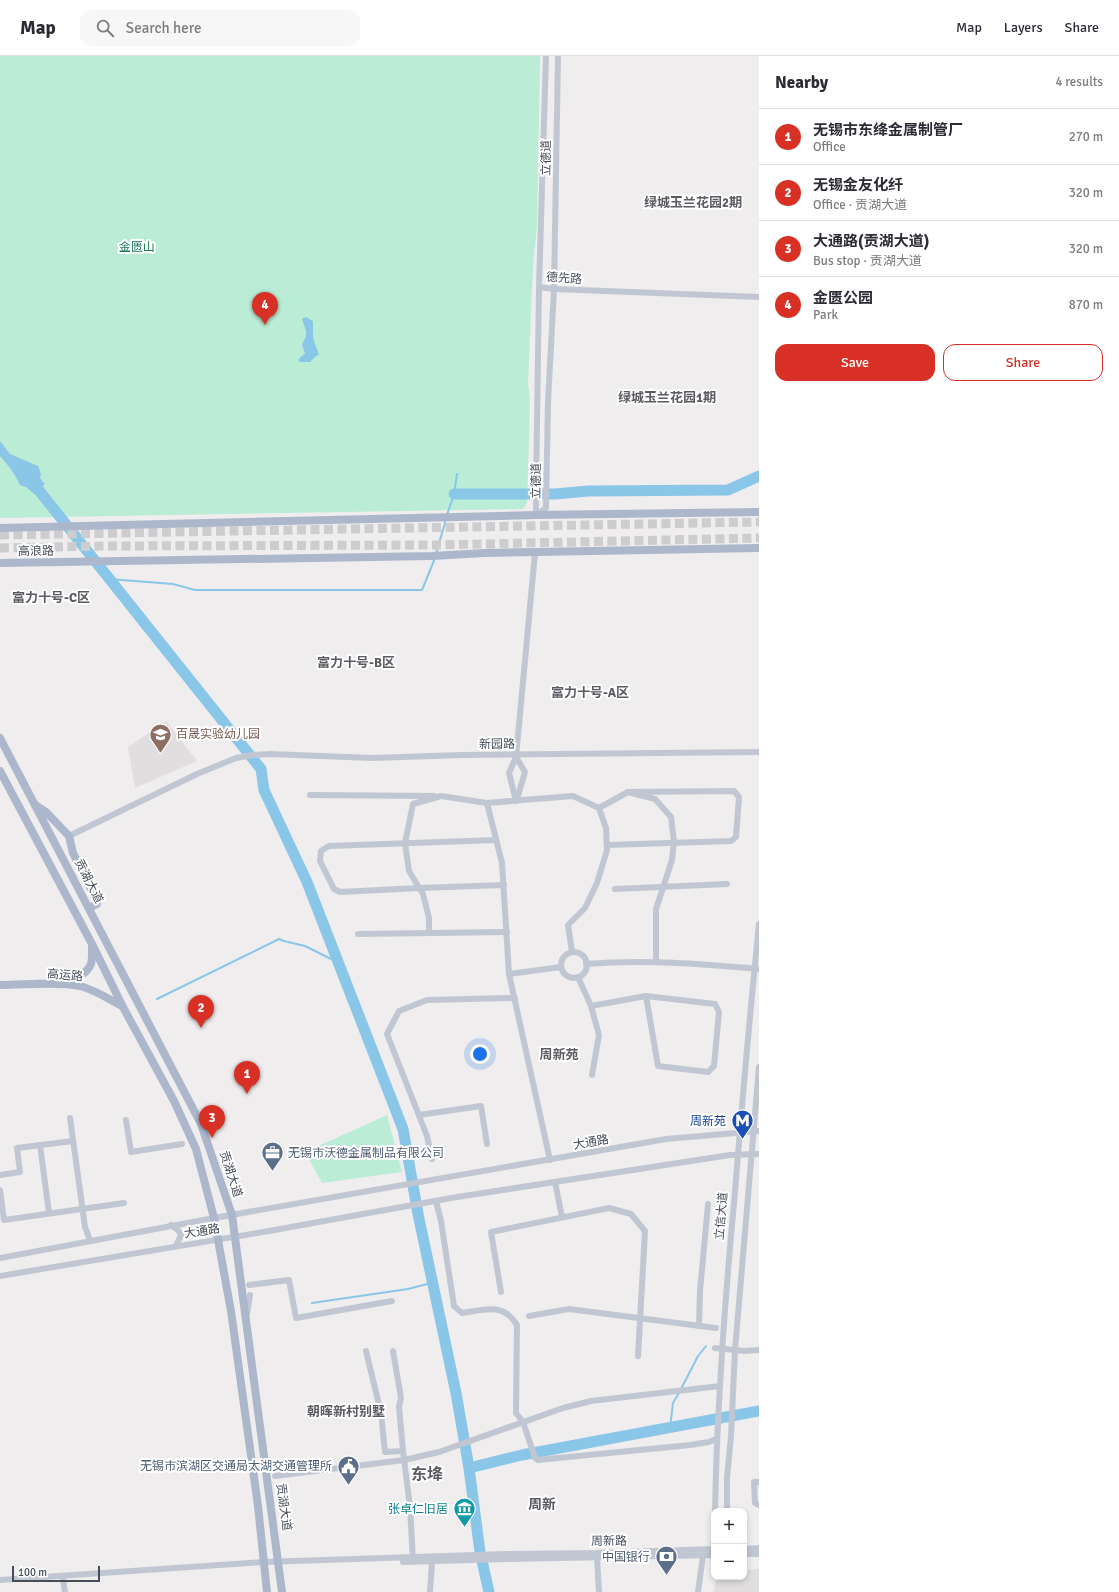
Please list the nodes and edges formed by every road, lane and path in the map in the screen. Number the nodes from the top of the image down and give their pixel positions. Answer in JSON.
{"nodes":[{"id":1,"x":546,"y":56,"type":"edge"},
{"id":2,"x":558,"y":56,"type":"edge"},
{"id":3,"x":539,"y":287,"type":"junction"},
{"id":4,"x":554,"y":288,"type":"junction"},
{"id":5,"x":759,"y":295,"type":"edge"},
{"id":6,"x":759,"y":512,"type":"edge"},
{"id":7,"x":536,"y":515,"type":"junction"},
{"id":8,"x":0,"y":528,"type":"edge"},
{"id":9,"x":759,"y":548,"type":"edge"},
{"id":10,"x":535,"y":553,"type":"junction"},
{"id":11,"x":0,"y":563,"type":"edge"},
{"id":12,"x":0,"y":738,"type":"edge"},
{"id":13,"x":759,"y":753,"type":"edge"},
{"id":14,"x":516,"y":756,"type":"junction"},
{"id":15,"x":0,"y":771,"type":"edge"},
{"id":16,"x":628,"y":792,"type":"junction"},
{"id":17,"x":310,"y":795,"type":"dead end"},
{"id":18,"x":440,"y":796,"type":"junction"},
{"id":19,"x":516,"y":801,"type":"junction"},
{"id":20,"x":487,"y":803,"type":"junction"},
{"id":21,"x":36,"y":805,"type":"junction"},
{"id":22,"x":599,"y":808,"type":"junction"},
{"id":23,"x":69,"y":837,"type":"junction"},
{"id":24,"x":496,"y":840,"type":"junction"},
{"id":25,"x":674,"y":842,"type":"junction"},
{"id":26,"x":405,"y":843,"type":"junction"},
{"id":27,"x":607,"y":845,"type":"junction"},
{"id":28,"x":727,"y":884,"type":"dead end"},
{"id":29,"x":504,"y":886,"type":"junction"},
{"id":30,"x":664,"y":886,"type":"junction"},
{"id":31,"x":419,"y":888,"type":"junction"},
{"id":32,"x":616,"y":889,"type":"dead end"},
{"id":33,"x":89,"y":908,"type":"junction"},
{"id":34,"x":759,"y":924,"type":"edge"},
{"id":35,"x":507,"y":932,"type":"junction"},
{"id":36,"x":429,"y":933,"type":"junction"},
{"id":37,"x":358,"y":934,"type":"dead end"},
{"id":38,"x":92,"y":944,"type":"junction"},
{"id":39,"x":572,"y":952,"type":"junction"},
{"id":40,"x":656,"y":962,"type":"junction"},
{"id":41,"x":586,"y":964,"type":"junction"},
{"id":42,"x":561,"y":967,"type":"junction"},
{"id":43,"x":757,"y":968,"type":"edge"},
{"id":44,"x":509,"y":974,"type":"junction"},
{"id":45,"x":578,"y":977,"type":"junction"},
{"id":46,"x":0,"y":984,"type":"edge"},
{"id":47,"x":646,"y":996,"type":"junction"},
{"id":48,"x":515,"y":998,"type":"junction"},
{"id":49,"x":591,"y":1006,"type":"junction"},
{"id":50,"x":123,"y":1007,"type":"junction"},
{"id":51,"x":759,"y":1068,"type":"edge"},
{"id":52,"x":592,"y":1075,"type":"dead end"},
{"id":53,"x":419,"y":1115,"type":"junction"},
{"id":54,"x":70,"y":1118,"type":"dead end"},
{"id":55,"x":126,"y":1120,"type":"dead end"},
{"id":56,"x":756,"y":1131,"type":"edge"},
{"id":57,"x":740,"y":1132,"type":"junction"},
{"id":58,"x":73,"y":1140,"type":"junction"},
{"id":59,"x":182,"y":1144,"type":"dead end"},
{"id":60,"x":487,"y":1144,"type":"dead end"},
{"id":61,"x":40,"y":1145,"type":"junction"},
{"id":62,"x":738,"y":1154,"type":"junction"},
{"id":63,"x":756,"y":1154,"type":"edge"},
{"id":64,"x":432,"y":1159,"type":"dead end"},
{"id":65,"x":550,"y":1160,"type":"junction"},
{"id":66,"x":0,"y":1175,"type":"edge"},
{"id":67,"x":555,"y":1182,"type":"junction"},
{"id":68,"x":0,"y":1190,"type":"edge"},
{"id":69,"x":433,"y":1201,"type":"junction"},
{"id":70,"x":124,"y":1203,"type":"dead end"},
{"id":71,"x":708,"y":1204,"type":"dead end"},
{"id":72,"x":82,"y":1208,"type":"junction"},
{"id":73,"x":49,"y":1213,"type":"junction"},
{"id":74,"x":232,"y":1215,"type":"junction"},
{"id":75,"x":562,"y":1217,"type":"junction"},
{"id":76,"x":214,"y":1218,"type":"junction"},
{"id":77,"x":171,"y":1225,"type":"junction"},
{"id":78,"x":235,"y":1236,"type":"junction"},
{"id":79,"x":218,"y":1239,"type":"junction"},
{"id":80,"x":90,"y":1240,"type":"junction"},
{"id":81,"x":176,"y":1246,"type":"junction"},
{"id":82,"x":0,"y":1258,"type":"edge"},
{"id":83,"x":0,"y":1276,"type":"edge"},
{"id":84,"x":249,"y":1285,"type":"dead end"},
{"id":85,"x":501,"y":1292,"type":"dead end"},
{"id":86,"x":250,"y":1295,"type":"dead end"},
{"id":87,"x":392,"y":1301,"type":"dead end"},
{"id":88,"x":529,"y":1316,"type":"dead end"},
{"id":89,"x":640,"y":1318,"type":"junction"},
{"id":90,"x":246,"y":1320,"type":"junction"},
{"id":91,"x":699,"y":1326,"type":"junction"},
{"id":92,"x":716,"y":1328,"type":"dead end"},
{"id":93,"x":715,"y":1348,"type":"dead end"},
{"id":94,"x":722,"y":1349,"type":"junction"},
{"id":95,"x":735,"y":1350,"type":"junction"},
{"id":96,"x":759,"y":1350,"type":"edge"},
{"id":97,"x":366,"y":1351,"type":"dead end"},
{"id":98,"x":393,"y":1351,"type":"dead end"},
{"id":99,"x":638,"y":1356,"type":"dead end"},
{"id":100,"x":720,"y":1386,"type":"junction"},
{"id":101,"x":523,"y":1422,"type":"junction"},
{"id":102,"x":716,"y":1439,"type":"junction"},
{"id":103,"x":403,"y":1451,"type":"junction"},
{"id":104,"x":404,"y":1460,"type":"junction"},
{"id":105,"x":275,"y":1476,"type":"dead end"},
{"id":106,"x":759,"y":1482,"type":"edge"},
{"id":107,"x":759,"y":1505,"type":"edge"},
{"id":108,"x":715,"y":1508,"type":"edge"},
{"id":109,"x":727,"y":1508,"type":"edge"},
{"id":110,"x":759,"y":1548,"type":"edge"},
{"id":111,"x":711,"y":1549,"type":"edge"},
{"id":112,"x":747,"y":1549,"type":"edge"},
{"id":113,"x":747,"y":1554,"type":"edge"},
{"id":114,"x":759,"y":1554,"type":"edge"},
{"id":115,"x":711,"y":1555,"type":"edge"},
{"id":116,"x":505,"y":1556,"type":"junction"},
{"id":117,"x":703,"y":1556,"type":"junction"},
{"id":118,"x":459,"y":1558,"type":"junction"},
{"id":119,"x":597,"y":1558,"type":"junction"},
{"id":120,"x":413,"y":1560,"type":"junction"},
{"id":121,"x":432,"y":1562,"type":"junction"},
{"id":122,"x":279,"y":1563,"type":"junction"},
{"id":123,"x":264,"y":1564,"type":"junction"},
{"id":124,"x":63,"y":1579,"type":"junction"},
{"id":125,"x":0,"y":1582,"type":"edge"},
{"id":126,"x":65,"y":1592,"type":"edge"},
{"id":127,"x":267,"y":1592,"type":"edge"},
{"id":128,"x":282,"y":1592,"type":"edge"},
{"id":129,"x":430,"y":1592,"type":"edge"},
{"id":130,"x":598,"y":1592,"type":"edge"},
{"id":131,"x":698,"y":1592,"type":"edge"}],
"edges":[{"from":1,"to":3,"type":"street","name":"立德道"},
{"from":2,"to":4,"type":"street","name":"立德道"},
{"from":3,"to":4,"type":"street","name":"德先路"},
{"from":3,"to":7,"type":"street","name":"立德道","bridge":true},
{"from":4,"to":5,"type":"street","name":"德先路"},
{"from":4,"to":7,"type":"street","name":"立德道"},
{"from":6,"to":7,"type":"main road"},
{"from":7,"to":8,"type":"main road"},
{"from":9,"to":10,"type":"main road","name":"高浪路"},
{"from":10,"to":11,"type":"main road","name":"高浪路"},
{"from":10,"to":14,"type":"street"},
{"from":12,"to":21,"type":"main road","name":"贡湖大道"},
{"from":13,"to":14,"type":"street","name":"新园路"},
{"from":14,"to":19,"type":"street"},
{"from":14,"to":19,"type":"street"},
{"from":14,"to":23,"type":"street","name":"新园路"},
{"from":15,"to":38,"type":"main road"},
{"from":16,"to":22,"type":"street"},
{"from":16,"to":25,"type":"street"},
{"from":16,"to":25,"type":"street"},
{"from":17,"to":18,"type":"street"},
{"from":18,"to":20,"type":"street"},
{"from":18,"to":26,"type":"street"},
{"from":19,"to":20,"type":"street"},
{"from":19,"to":22,"type":"street"},
{"from":20,"to":24,"type":"street"},
{"from":21,"to":23,"type":"main road"},
{"from":21,"to":33,"type":"main road","name":"贡湖大道"},
{"from":22,"to":27,"type":"street"},
{"from":23,"to":33,"type":"main road"},
{"from":24,"to":26,"type":"street"},
{"from":24,"to":29,"type":"street"},
{"from":25,"to":27,"type":"street"},
{"from":25,"to":30,"type":"street"},
{"from":26,"to":31,"type":"street"},
{"from":26,"to":31,"type":"street"},
{"from":27,"to":39,"type":"street"},
{"from":28,"to":30,"type":"street"},
{"from":29,"to":31,"type":"street"},
{"from":29,"to":35,"type":"street"},
{"from":30,"to":32,"type":"street"},
{"from":30,"to":40,"type":"street"},
{"from":31,"to":36,"type":"street"},
{"from":33,"to":74,"type":"main road","name":"贡湖大道"},
{"from":34,"to":43,"type":"street","name":"立信大道"},
{"from":35,"to":36,"type":"street"},
{"from":35,"to":44,"type":"street"},
{"from":36,"to":37,"type":"street"},
{"from":38,"to":46,"type":"main road","name":"高运路"},
{"from":38,"to":50,"type":"main road"},
{"from":39,"to":41,"type":"street"},
{"from":39,"to":42,"type":"street"},
{"from":40,"to":41,"type":"street"},
{"from":40,"to":43,"type":"street"},
{"from":41,"to":45,"type":"street"},
{"from":42,"to":44,"type":"street"},
{"from":42,"to":45,"type":"street"},
{"from":43,"to":57,"type":"street","name":"立信大道"},
{"from":44,"to":48,"type":"street"},
{"from":45,"to":49,"type":"street"},
{"from":46,"to":50,"type":"main road","name":"高运路"},
{"from":47,"to":47,"type":"street"},
{"from":47,"to":49,"type":"street"},
{"from":48,"to":53,"type":"street"},
{"from":48,"to":65,"type":"street"},
{"from":49,"to":52,"type":"street"},
{"from":50,"to":76,"type":"main road"},
{"from":51,"to":56,"type":"street"},
{"from":53,"to":60,"type":"street"},
{"from":53,"to":64,"type":"street"},
{"from":54,"to":58,"type":"street"},
{"from":55,"to":59,"type":"street"},
{"from":56,"to":57,"type":"street","name":"大通路"},
{"from":56,"to":63,"type":"street"},
{"from":57,"to":62,"type":"street","name":"立信大道"},
{"from":57,"to":65,"type":"street","name":"大通路"},
{"from":58,"to":61,"type":"street"},
{"from":58,"to":72,"type":"street"},
{"from":61,"to":66,"type":"street"},
{"from":61,"to":73,"type":"street"},
{"from":62,"to":63,"type":"street"},
{"from":62,"to":67,"type":"street"},
{"from":62,"to":94,"type":"street","name":"立信大道"},
{"from":63,"to":95,"type":"street"},
{"from":65,"to":74,"type":"street","name":"大通路"},
{"from":67,"to":69,"type":"street"},
{"from":67,"to":75,"type":"street"},
{"from":68,"to":73,"type":"street"},
{"from":69,"to":78,"type":"street","name":"大通路"},
{"from":69,"to":101,"type":"street"},
{"from":70,"to":72,"type":"street"},
{"from":71,"to":91,"type":"street"},
{"from":72,"to":73,"type":"street"},
{"from":72,"to":80,"type":"street"},
{"from":74,"to":76,"type":"street","name":"大通路"},
{"from":74,"to":78,"type":"main road","name":"贡湖大道"},
{"from":75,"to":85,"type":"street"},
{"from":75,"to":89,"type":"street"},
{"from":76,"to":77,"type":"street","name":"大通路"},
{"from":76,"to":79,"type":"main road"},
{"from":77,"to":80,"type":"street","name":"大通路"},
{"from":77,"to":81,"type":"street"},
{"from":78,"to":79,"type":"street","name":"大通路"},
{"from":78,"to":90,"type":"main road","name":"贡湖大道"},
{"from":79,"to":81,"type":"street","name":"大通路"},
{"from":79,"to":123,"type":"main road"},
{"from":80,"to":82,"type":"street","name":"大通路"},
{"from":81,"to":83,"type":"street","name":"大通路"},
{"from":84,"to":87,"type":"street"},
{"from":86,"to":90,"type":"street"},
{"from":88,"to":89,"type":"street"},
{"from":89,"to":91,"type":"street"},
{"from":89,"to":99,"type":"street"},
{"from":90,"to":122,"type":"main road","name":"贡湖大道"},
{"from":91,"to":92,"type":"street"},
{"from":93,"to":94,"type":"street"},
{"from":94,"to":95,"type":"street"},
{"from":94,"to":100,"type":"street","name":"立信大道"},
{"from":95,"to":96,"type":"street"},
{"from":95,"to":109,"type":"street"},
{"from":97,"to":103,"type":"street"},
{"from":98,"to":103,"type":"street"},
{"from":100,"to":101,"type":"street"},
{"from":100,"to":102,"type":"street","name":"立信大道"},
{"from":101,"to":102,"type":"street"},
{"from":101,"to":104,"type":"street"},
{"from":102,"to":108,"type":"street","name":"立信大道"},
{"from":103,"to":104,"type":"street"},
{"from":104,"to":105,"type":"street"},
{"from":104,"to":120,"type":"street"},
{"from":106,"to":107,"type":"street"},
{"from":110,"to":112,"type":"street"},
{"from":111,"to":116,"type":"street","name":"周新路"},
{"from":113,"to":114,"type":"street"},
{"from":115,"to":117,"type":"street","name":"周新路"},
{"from":116,"to":118,"type":"street"},
{"from":116,"to":119,"type":"street","name":"周新路"},
{"from":117,"to":119,"type":"street","name":"周新路"},
{"from":117,"to":131,"type":"street"},
{"from":118,"to":120,"type":"street"},
{"from":118,"to":121,"type":"street"},
{"from":119,"to":130,"type":"street"},
{"from":120,"to":121,"type":"street"},
{"from":120,"to":122,"type":"street"},
{"from":121,"to":129,"type":"street"},
{"from":122,"to":123,"type":"street"},
{"from":122,"to":128,"type":"main road","name":"贡湖大道"},
{"from":123,"to":124,"type":"street"},
{"from":123,"to":125,"type":"street"},
{"from":123,"to":127,"type":"main road"},
{"from":124,"to":125,"type":"street"},
{"from":124,"to":126,"type":"street"}]}
